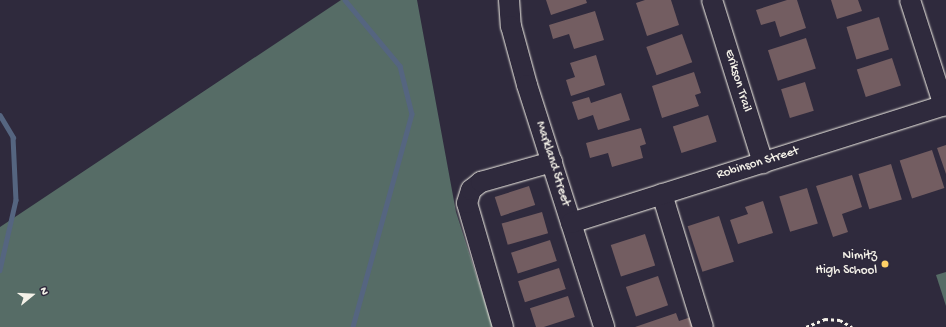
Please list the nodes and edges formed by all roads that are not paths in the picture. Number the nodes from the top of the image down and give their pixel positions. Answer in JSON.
{"nodes":[{"id":1,"x":508,"y":0,"type":"edge"},
{"id":2,"x":712,"y":0,"type":"edge"},
{"id":3,"x":910,"y":0,"type":"edge"},
{"id":4,"x":945,"y":106,"type":"edge"},
{"id":5,"x":552,"y":162,"type":"junction"},
{"id":6,"x":763,"y":163,"type":"junction"},
{"id":7,"x":662,"y":194,"type":"junction"},
{"id":8,"x":571,"y":222,"type":"junction"},
{"id":9,"x":503,"y":327,"type":"edge"},
{"id":10,"x":604,"y":327,"type":"edge"},
{"id":11,"x":703,"y":327,"type":"edge"}],
"edges":[{"from":1,"to":5,"type":"street","name":"Markland Street"},
{"from":2,"to":6,"type":"street","name":"Erikson Trail"},
{"from":3,"to":4,"type":"street"},
{"from":4,"to":6,"type":"street","name":"Robinson Street"},
{"from":5,"to":8,"type":"street","name":"Markland Street"},
{"from":5,"to":9,"type":"street"},
{"from":6,"to":7,"type":"street","name":"Robinson Street"},
{"from":7,"to":8,"type":"street","name":"Robinson Street"},
{"from":7,"to":11,"type":"street"},
{"from":8,"to":10,"type":"street","name":"Markland Street"}]}
